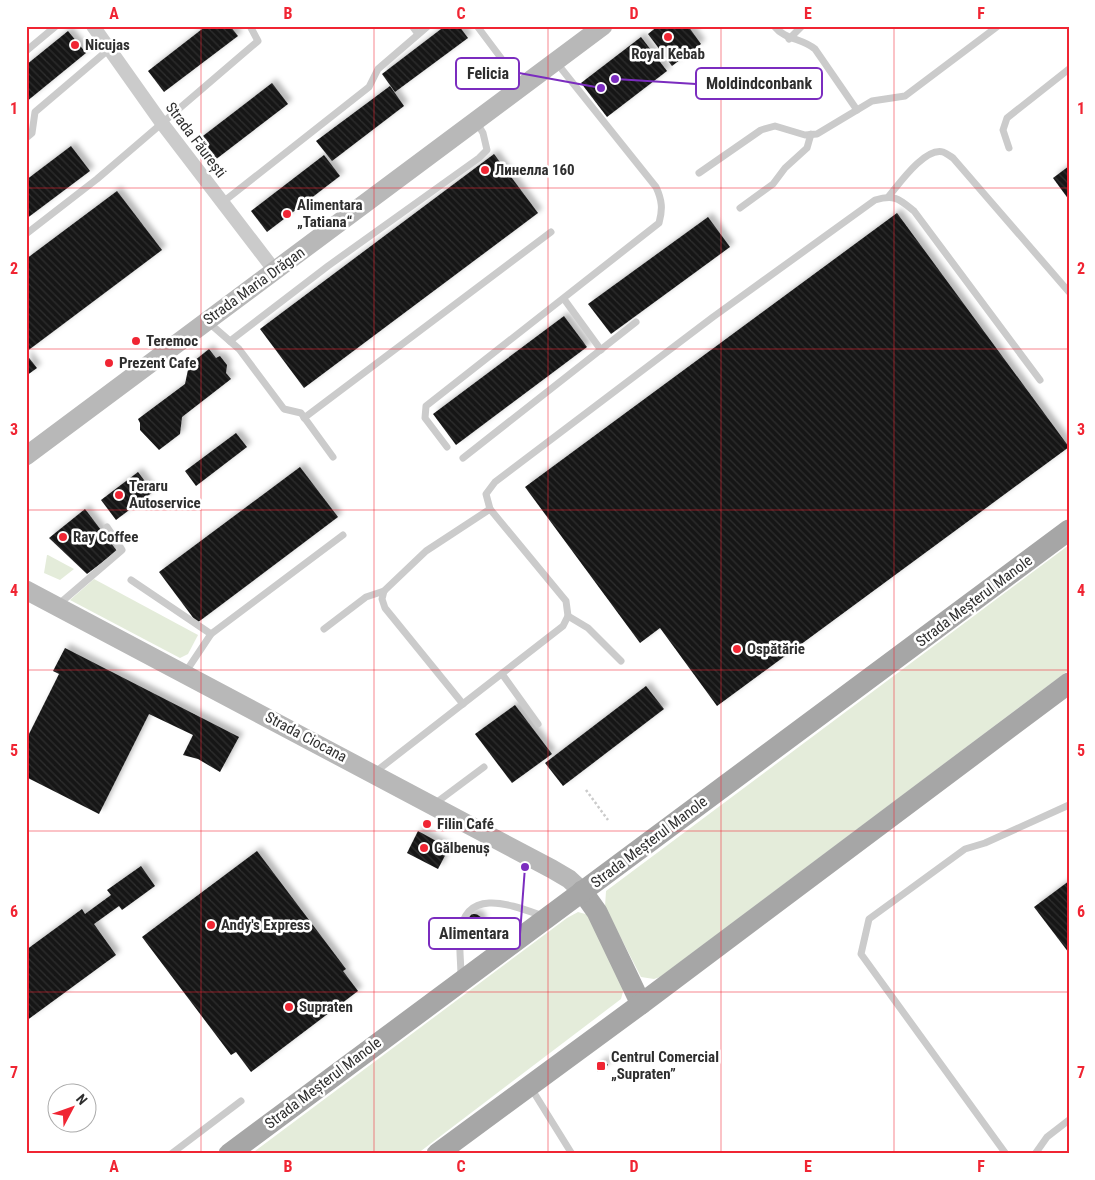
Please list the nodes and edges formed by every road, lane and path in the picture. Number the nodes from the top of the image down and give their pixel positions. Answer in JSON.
{"nodes":[{"id":1,"x":56,"y":26,"type":"edge"},
{"id":2,"x":93,"y":26,"type":"edge"},
{"id":3,"x":250,"y":26,"type":"edge"},
{"id":4,"x":412,"y":26,"type":"edge"},
{"id":5,"x":428,"y":26,"type":"edge"},
{"id":6,"x":477,"y":26,"type":"edge"},
{"id":7,"x":603,"y":26,"type":"edge"},
{"id":8,"x":774,"y":26,"type":"edge"},
{"id":9,"x":802,"y":26,"type":"edge"},
{"id":10,"x":998,"y":26,"type":"edge"},
{"id":11,"x":418,"y":34,"type":"junction"},
{"id":12,"x":790,"y":39,"type":"junction"},
{"id":13,"x":108,"y":50,"type":"junction"},
{"id":14,"x":26,"y":51,"type":"edge"},
{"id":15,"x":556,"y":62,"type":"junction"},
{"id":16,"x":1069,"y":68,"type":"edge"},
{"id":17,"x":522,"y":87,"type":"junction"},
{"id":18,"x":857,"y":110,"type":"junction"},
{"id":19,"x":161,"y":122,"type":"junction"},
{"id":20,"x":476,"y":122,"type":"junction"},
{"id":21,"x":811,"y":134,"type":"junction"},
{"id":22,"x":26,"y":138,"type":"edge"},
{"id":23,"x":1009,"y":148,"type":"dead end"},
{"id":24,"x":699,"y":173,"type":"dead end"},
{"id":25,"x":889,"y":196,"type":"junction"},
{"id":26,"x":223,"y":202,"type":"junction"},
{"id":27,"x":740,"y":208,"type":"dead end"},
{"id":28,"x":551,"y":232,"type":"dead end"},
{"id":29,"x":26,"y":234,"type":"edge"},
{"id":30,"x":275,"y":271,"type":"junction"},
{"id":31,"x":1069,"y":292,"type":"edge"},
{"id":32,"x":564,"y":299,"type":"junction"},
{"id":33,"x":206,"y":320,"type":"junction"},
{"id":34,"x":636,"y":322,"type":"dead end"},
{"id":35,"x":230,"y":341,"type":"junction"},
{"id":36,"x":601,"y":350,"type":"junction"},
{"id":37,"x":1040,"y":380,"type":"dead end"},
{"id":38,"x":304,"y":418,"type":"junction"},
{"id":39,"x":447,"y":447,"type":"dead end"},
{"id":40,"x":26,"y":456,"type":"edge"},
{"id":41,"x":333,"y":457,"type":"dead end"},
{"id":42,"x":462,"y":458,"type":"dead end"},
{"id":43,"x":490,"y":509,"type":"junction"},
{"id":44,"x":107,"y":526,"type":"dead end"},
{"id":45,"x":1069,"y":530,"type":"edge"},
{"id":46,"x":343,"y":535,"type":"dead end"},
{"id":47,"x":132,"y":580,"type":"dead end"},
{"id":48,"x":26,"y":590,"type":"edge"},
{"id":49,"x":384,"y":591,"type":"junction"},
{"id":50,"x":57,"y":606,"type":"junction"},
{"id":51,"x":568,"y":616,"type":"junction"},
{"id":52,"x":324,"y":630,"type":"dead end"},
{"id":53,"x":211,"y":634,"type":"junction"},
{"id":54,"x":621,"y":661,"type":"dead end"},
{"id":55,"x":185,"y":673,"type":"junction"},
{"id":56,"x":502,"y":674,"type":"junction"},
{"id":57,"x":1069,"y":683,"type":"edge"},
{"id":58,"x":463,"y":704,"type":"junction"},
{"id":59,"x":538,"y":724,"type":"dead end"},
{"id":60,"x":484,"y":767,"type":"dead end"},
{"id":61,"x":374,"y":773,"type":"junction"},
{"id":62,"x":586,"y":790,"type":"dead end"},
{"id":63,"x":432,"y":805,"type":"junction"},
{"id":64,"x":1069,"y":805,"type":"edge"},
{"id":65,"x":608,"y":820,"type":"dead end"},
{"id":66,"x":582,"y":891,"type":"junction"},
{"id":67,"x":546,"y":917,"type":"junction"},
{"id":68,"x":461,"y":980,"type":"junction"},
{"id":69,"x":641,"y":1004,"type":"junction"},
{"id":70,"x":530,"y":1086,"type":"junction"},
{"id":71,"x":241,"y":1101,"type":"dead end"},
{"id":72,"x":1069,"y":1120,"type":"edge"},
{"id":73,"x":171,"y":1154,"type":"edge"},
{"id":74,"x":228,"y":1154,"type":"edge"},
{"id":75,"x":437,"y":1154,"type":"edge"},
{"id":76,"x":572,"y":1154,"type":"edge"},
{"id":77,"x":1006,"y":1154,"type":"edge"},
{"id":78,"x":1035,"y":1154,"type":"edge"}],
"edges":[{"from":1,"to":14,"type":"lane"},
{"from":2,"to":13,"type":"street","name":"Strada Făurești"},
{"from":3,"to":19,"type":"lane"},
{"from":4,"to":11,"type":"lane"},
{"from":5,"to":11,"type":"lane"},
{"from":6,"to":17,"type":"lane"},
{"from":7,"to":15,"type":"main road","name":"Strada Maria Drăgan"},
{"from":8,"to":12,"type":"lane"},
{"from":9,"to":12,"type":"lane"},
{"from":10,"to":18,"type":"lane"},
{"from":11,"to":26,"type":"lane"},
{"from":12,"to":18,"type":"lane"},
{"from":13,"to":19,"type":"street","name":"Strada Făurești"},
{"from":13,"to":22,"type":"lane"},
{"from":15,"to":17,"type":"main road","name":"Strada Maria Drăgan"},
{"from":15,"to":32,"type":"lane"},
{"from":16,"to":23,"type":"lane"},
{"from":17,"to":20,"type":"main road","name":"Strada Maria Drăgan"},
{"from":18,"to":21,"type":"lane"},
{"from":19,"to":26,"type":"street","name":"Strada Făurești"},
{"from":19,"to":29,"type":"lane"},
{"from":20,"to":30,"type":"main road","name":"Strada Maria Drăgan"},
{"from":20,"to":35,"type":"lane"},
{"from":21,"to":24,"type":"lane"},
{"from":21,"to":27,"type":"lane"},
{"from":25,"to":31,"type":"lane"},
{"from":25,"to":37,"type":"lane"},
{"from":25,"to":43,"type":"lane"},
{"from":26,"to":30,"type":"street","name":"Strada Făurești"},
{"from":28,"to":38,"type":"lane"},
{"from":30,"to":33,"type":"main road","name":"Strada Maria Drăgan"},
{"from":32,"to":36,"type":"lane"},
{"from":32,"to":39,"type":"lane"},
{"from":33,"to":35,"type":"lane"},
{"from":33,"to":40,"type":"main road","name":"Strada Maria Drăgan"},
{"from":34,"to":36,"type":"lane"},
{"from":35,"to":38,"type":"lane"},
{"from":36,"to":42,"type":"lane"},
{"from":38,"to":41,"type":"lane"},
{"from":43,"to":49,"type":"lane"},
{"from":43,"to":51,"type":"lane"},
{"from":44,"to":50,"type":"lane"},
{"from":45,"to":66,"type":"main road","name":"Strada Meșterul Manole"},
{"from":46,"to":53,"type":"lane"},
{"from":47,"to":53,"type":"lane"},
{"from":48,"to":50,"type":"main road","name":"Strada Ciocana"},
{"from":49,"to":52,"type":"lane"},
{"from":49,"to":58,"type":"lane"},
{"from":50,"to":55,"type":"main road","name":"Strada Ciocana"},
{"from":51,"to":54,"type":"lane"},
{"from":51,"to":56,"type":"lane"},
{"from":53,"to":55,"type":"lane"},
{"from":55,"to":61,"type":"main road","name":"Strada Ciocana"},
{"from":56,"to":58,"type":"lane"},
{"from":56,"to":59,"type":"lane"},
{"from":57,"to":69,"type":"main road"},
{"from":58,"to":61,"type":"lane"},
{"from":60,"to":63,"type":"lane"},
{"from":61,"to":63,"type":"main road","name":"Strada Ciocana"},
{"from":62,"to":65,"type":"path"},
{"from":63,"to":66,"type":"main road","name":"Strada Ciocana"},
{"from":64,"to":77,"type":"lane"},
{"from":66,"to":67,"type":"main road","name":"Strada Meșterul Manole"},
{"from":66,"to":69,"type":"main road"},
{"from":67,"to":68,"type":"main road","name":"Strada Meșterul Manole"},
{"from":67,"to":68,"type":"lane"},
{"from":68,"to":74,"type":"main road","name":"Strada Meșterul Manole"},
{"from":69,"to":70,"type":"main road"},
{"from":70,"to":75,"type":"main road"},
{"from":70,"to":76,"type":"lane"},
{"from":71,"to":73,"type":"lane"},
{"from":72,"to":78,"type":"lane"}]}
